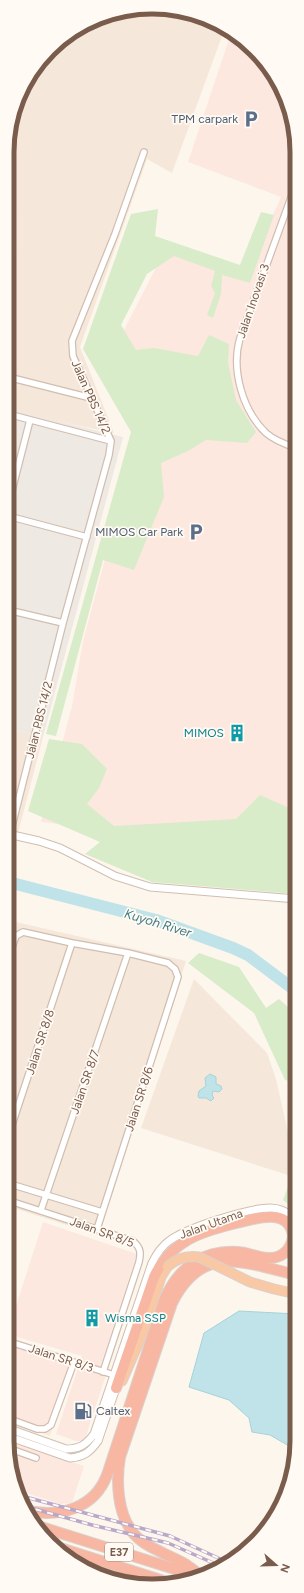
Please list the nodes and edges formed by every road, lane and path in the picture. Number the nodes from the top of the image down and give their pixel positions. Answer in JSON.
{"nodes":[{"id":1,"x":144,"y":152,"type":"dead end"},
{"id":2,"x":290,"y":200,"type":"edge"},
{"id":3,"x":14,"y":379,"type":"edge"},
{"id":4,"x":91,"y":398,"type":"junction"},
{"id":5,"x":14,"y":416,"type":"edge"},
{"id":6,"x":30,"y":420,"type":"junction"},
{"id":7,"x":111,"y":441,"type":"junction"},
{"id":8,"x":290,"y":445,"type":"edge"},
{"id":9,"x":14,"y":483,"type":"edge"},
{"id":10,"x":14,"y":518,"type":"edge"},
{"id":11,"x":87,"y":537,"type":"junction"},
{"id":12,"x":14,"y":611,"type":"edge"},
{"id":13,"x":63,"y":623,"type":"junction"},
{"id":14,"x":14,"y":814,"type":"edge"},
{"id":15,"x":14,"y":835,"type":"edge"},
{"id":16,"x":290,"y":898,"type":"edge"},
{"id":17,"x":14,"y":941,"type":"edge"},
{"id":18,"x":72,"y":943,"type":"junction"},
{"id":19,"x":128,"y":953,"type":"junction"},
{"id":20,"x":14,"y":1113,"type":"edge"},
{"id":21,"x":14,"y":1185,"type":"edge"},
{"id":22,"x":47,"y":1195,"type":"junction"},
{"id":23,"x":14,"y":1202,"type":"edge"},
{"id":24,"x":41,"y":1210,"type":"junction"},
{"id":25,"x":102,"y":1212,"type":"junction"},
{"id":26,"x":290,"y":1215,"type":"edge"},
{"id":27,"x":290,"y":1228,"type":"edge"},
{"id":28,"x":96,"y":1229,"type":"junction"},
{"id":29,"x":290,"y":1245,"type":"edge"},
{"id":30,"x":290,"y":1257,"type":"edge"},
{"id":31,"x":255,"y":1264,"type":"junction"},
{"id":32,"x":290,"y":1273,"type":"edge"},
{"id":33,"x":290,"y":1293,"type":"edge"},
{"id":34,"x":14,"y":1343,"type":"edge"},
{"id":35,"x":74,"y":1362,"type":"junction"},
{"id":36,"x":103,"y":1372,"type":"junction"},
{"id":37,"x":114,"y":1375,"type":"junction"},
{"id":38,"x":116,"y":1388,"type":"junction"},
{"id":39,"x":14,"y":1421,"type":"edge"},
{"id":40,"x":14,"y":1430,"type":"edge"},
{"id":41,"x":14,"y":1439,"type":"edge"},
{"id":42,"x":20,"y":1441,"type":"junction"},
{"id":43,"x":16,"y":1451,"type":"joint"},
{"id":44,"x":36,"y":1458,"type":"dead end"},
{"id":45,"x":33,"y":1512,"type":"edge"},
{"id":46,"x":46,"y":1528,"type":"edge"},
{"id":47,"x":69,"y":1551,"type":"edge"},
{"id":48,"x":196,"y":1572,"type":"edge"},
{"id":49,"x":189,"y":1574,"type":"edge"},
{"id":50,"x":158,"y":1579,"type":"edge"}],
"edges":[{"from":1,"to":4,"type":"street","name":"Jalan PBS 14/2"},
{"from":2,"to":8,"type":"street","name":"Jalan Inovasi 3"},
{"from":3,"to":4,"type":"street"},
{"from":4,"to":7,"type":"street","name":"Jalan PBS 14/2"},
{"from":5,"to":6,"type":"street"},
{"from":6,"to":7,"type":"street"},
{"from":6,"to":9,"type":"street"},
{"from":7,"to":11,"type":"street","name":"Jalan PBS 14/2"},
{"from":10,"to":11,"type":"street"},
{"from":11,"to":13,"type":"street","name":"Jalan PBS 14/2"},
{"from":12,"to":13,"type":"street"},
{"from":13,"to":14,"type":"street","name":"Jalan PBS 14/2"},
{"from":15,"to":16,"type":"street"},
{"from":17,"to":18,"type":"street"},
{"from":18,"to":19,"type":"street"},
{"from":18,"to":20,"type":"street","name":"Jalan SR 8/8"},
{"from":19,"to":22,"type":"street","name":"Jalan SR 8/7"},
{"from":19,"to":25,"type":"street","name":"Jalan SR 8/6"},
{"from":21,"to":22,"type":"street","name":"Jalan SR 8/5"},
{"from":22,"to":24,"type":"street","name":"Jalan SR 8/7"},
{"from":22,"to":25,"type":"street","name":"Jalan SR 8/5"},
{"from":23,"to":24,"type":"street","name":"Jalan SR 8/5"},
{"from":24,"to":28,"type":"street","name":"Jalan SR 8/5"},
{"from":25,"to":28,"type":"street","name":"Jalan SR 8/6"},
{"from":26,"to":37,"type":"street","name":"Jalan Utama"},
{"from":27,"to":38,"type":"highway"},
{"from":28,"to":36,"type":"street","name":"Jalan SR 8/5"},
{"from":29,"to":45,"type":"highway"},
{"from":30,"to":31,"type":"highway"},
{"from":31,"to":32,"type":"highway"},
{"from":31,"to":48,"type":"highway"},
{"from":33,"to":38,"type":"highway","bridge":true},
{"from":34,"to":35,"type":"street","name":"Jalan SR 8/3"},
{"from":35,"to":36,"type":"street","name":"Jalan SR 8/3"},
{"from":35,"to":39,"type":"street"},
{"from":36,"to":37,"type":"street","name":"Jalan SR 8/3"},
{"from":37,"to":40,"type":"street","name":"Jalan Utama"},
{"from":38,"to":42,"type":"street"},
{"from":41,"to":42,"type":"street"},
{"from":42,"to":43,"type":"street"},
{"from":43,"to":44,"type":"street"},
{"from":46,"to":49,"type":"highway","number":"E37"},
{"from":47,"to":50,"type":"highway","number":"E37"}]}
